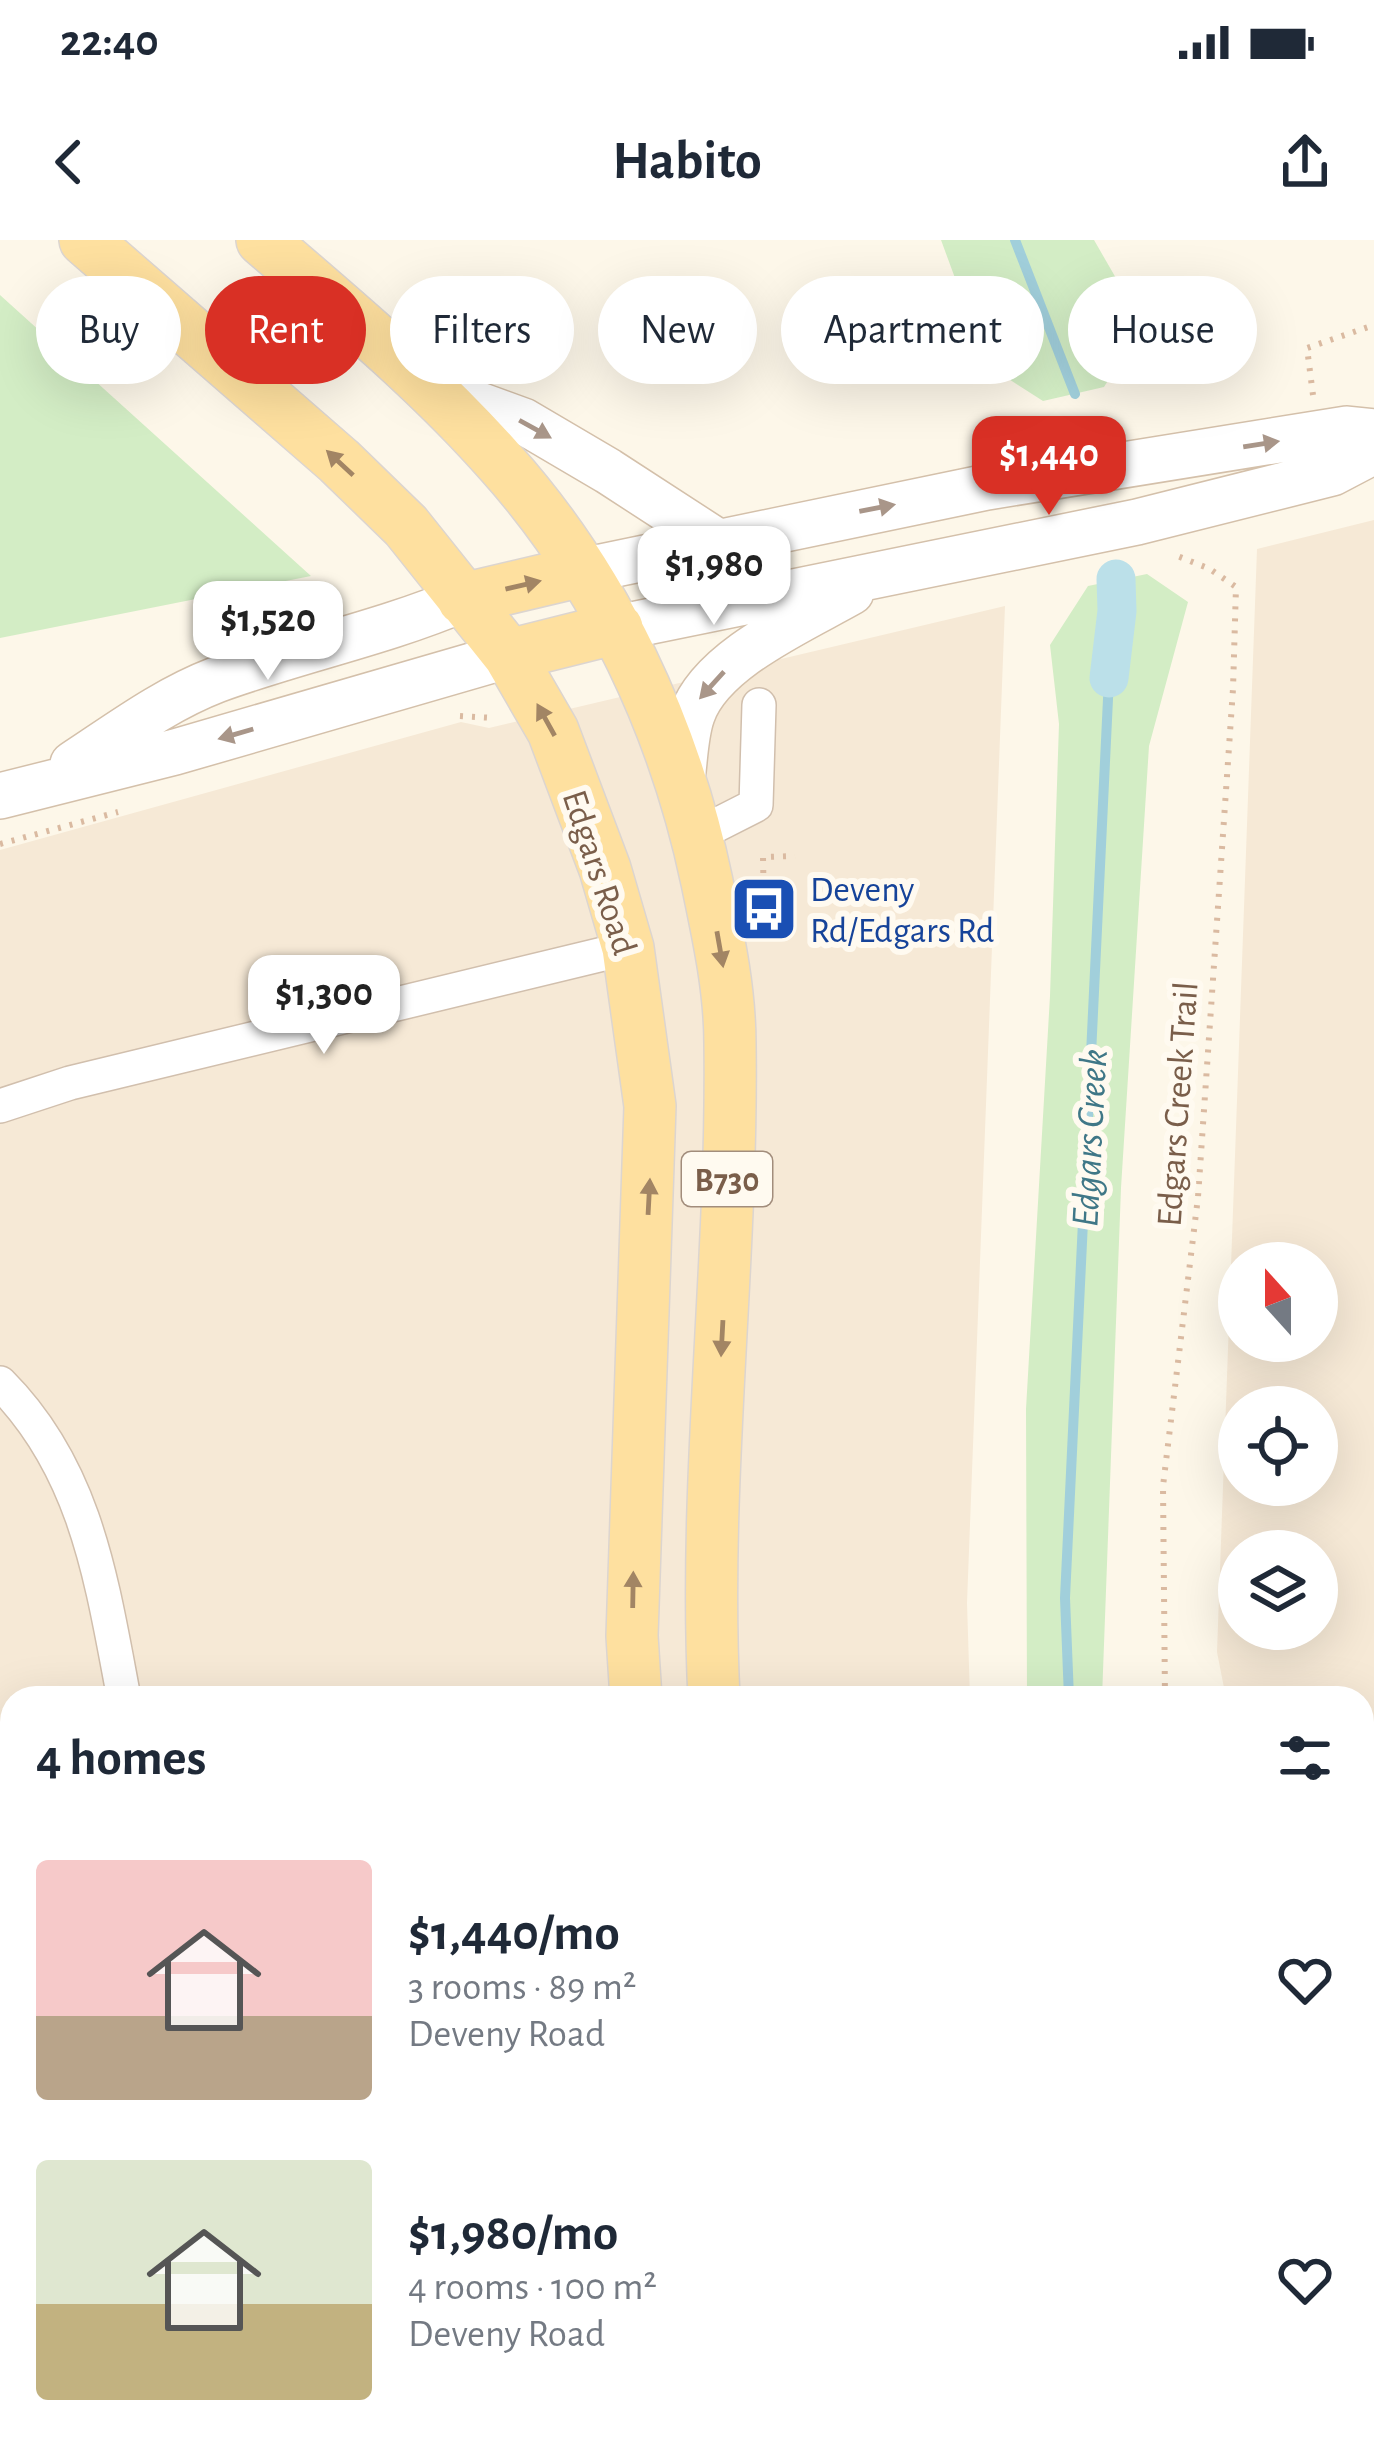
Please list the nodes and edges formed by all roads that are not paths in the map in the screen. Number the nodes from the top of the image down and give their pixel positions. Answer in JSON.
{"nodes":[{"id":1,"x":85,"y":240,"type":"edge"},
{"id":2,"x":262,"y":240,"type":"edge"},
{"id":3,"x":427,"y":386,"type":"junction"},
{"id":4,"x":1374,"y":432,"type":"edge"},
{"id":5,"x":1374,"y":451,"type":"edge"},
{"id":6,"x":722,"y":544,"type":"junction"},
{"id":7,"x":583,"y":572,"type":"junction"},
{"id":8,"x":880,"y":576,"type":"junction"},
{"id":9,"x":463,"y":599,"type":"junction"},
{"id":10,"x":617,"y":628,"type":"junction"},
{"id":11,"x":509,"y":655,"type":"junction"},
{"id":12,"x":759,"y":705,"type":"dead end"},
{"id":13,"x":682,"y":779,"type":"junction"},
{"id":14,"x":45,"y":782,"type":"junction"},
{"id":15,"x":0,"y":796,"type":"edge"},
{"id":16,"x":697,"y":835,"type":"junction"},
{"id":17,"x":628,"y":948,"type":"junction"},
{"id":18,"x":0,"y":1106,"type":"edge"},
{"id":19,"x":0,"y":1383,"type":"edge"},
{"id":20,"x":122,"y":1686,"type":"edge"},
{"id":21,"x":636,"y":1686,"type":"edge"},
{"id":22,"x":714,"y":1686,"type":"edge"}],
"edges":[{"from":9,"to":1,"type":"main road","name":"Edgars Road","number":"B730","one_way":true},
{"from":2,"to":3,"type":"main road","number":"B730"},
{"from":3,"to":6,"type":"street","one_way":true},
{"from":3,"to":7,"type":"main road","number":"B730"},
{"from":6,"to":4,"type":"street","one_way":true},
{"from":5,"to":8,"type":"street"},
{"from":6,"to":7,"type":"street"},
{"from":9,"to":7,"type":"main road","one_way":true},
{"from":7,"to":10,"type":"main road","number":"B730"},
{"from":8,"to":10,"type":"street"},
{"from":8,"to":13,"type":"street","one_way":true},
{"from":9,"to":11,"type":"main road","name":"Edgars Road","number":"B730"},
{"from":9,"to":14,"type":"street"},
{"from":10,"to":11,"type":"main road"},
{"from":10,"to":13,"type":"main road","number":"B730"},
{"from":11,"to":14,"type":"street","one_way":true},
{"from":17,"to":11,"type":"main road","name":"Edgars Road","number":"B730","one_way":true},
{"from":12,"to":16,"type":"street"},
{"from":13,"to":16,"type":"main road","number":"B730"},
{"from":14,"to":15,"type":"street"},
{"from":16,"to":22,"type":"main road","number":"B730","one_way":true},
{"from":17,"to":18,"type":"street"},
{"from":21,"to":17,"type":"main road","name":"Edgars Road","number":"B730","one_way":true},
{"from":19,"to":20,"type":"street"}]}
